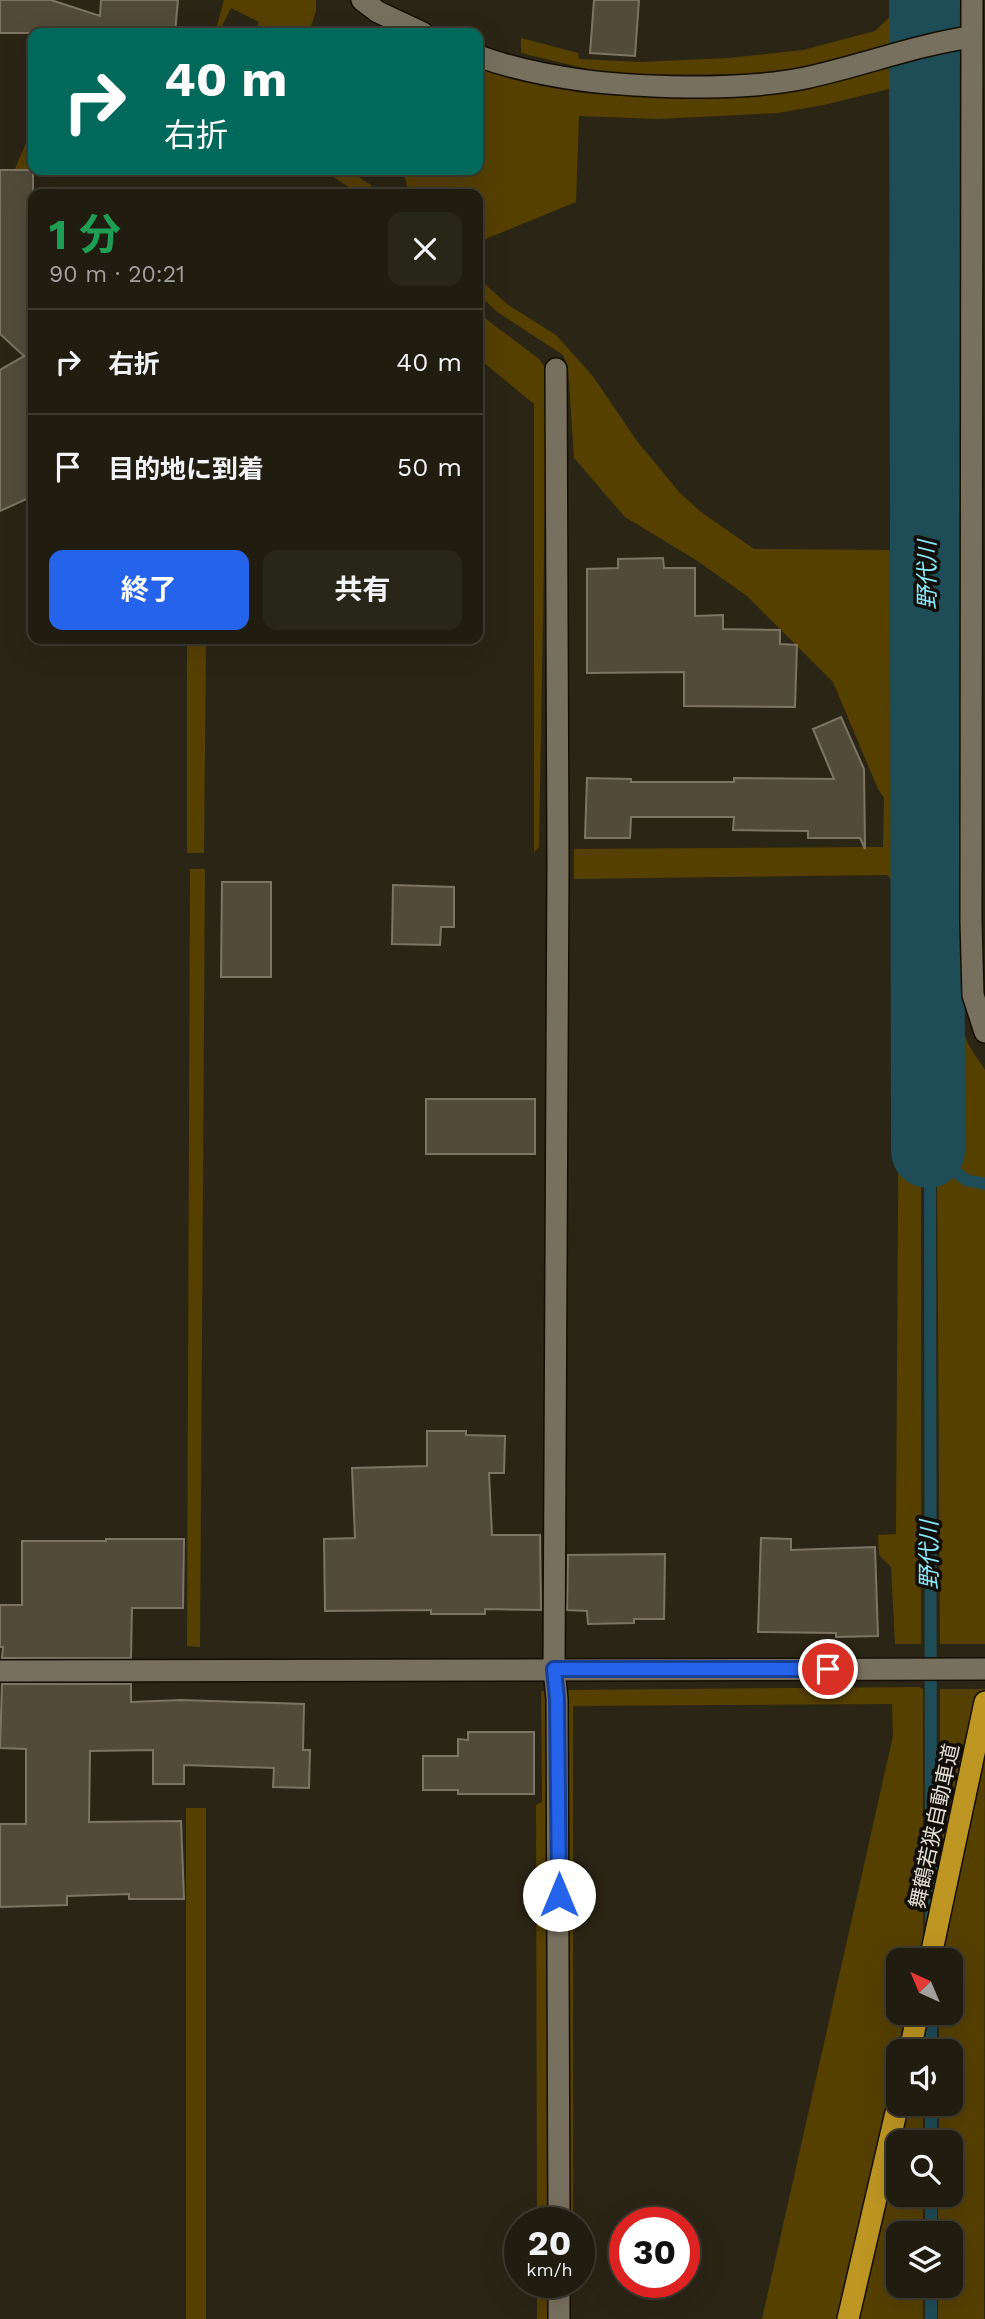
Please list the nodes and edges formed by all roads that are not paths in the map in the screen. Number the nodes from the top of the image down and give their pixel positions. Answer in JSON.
{"nodes":[{"id":1,"x":362,"y":0,"type":"edge"},
{"id":2,"x":972,"y":0,"type":"edge"},
{"id":3,"x":412,"y":28,"type":"edge"},
{"id":4,"x":971,"y":37,"type":"junction"},
{"id":5,"x":483,"y":57,"type":"edge"},
{"id":6,"x":556,"y":369,"type":"dead end"},
{"id":7,"x":985,"y":1032,"type":"edge"},
{"id":8,"x":554,"y":1669,"type":"junction"},
{"id":9,"x":985,"y":1669,"type":"edge"},
{"id":10,"x":0,"y":1671,"type":"edge"},
{"id":11,"x":985,"y":1703,"type":"edge"},
{"id":12,"x":933,"y":1948,"type":"edge"},
{"id":13,"x":895,"y":2116,"type":"edge"},
{"id":14,"x":559,"y":2207,"type":"edge"},
{"id":15,"x":559,"y":2298,"type":"edge"},
{"id":16,"x":559,"y":2319,"type":"edge"},
{"id":17,"x":848,"y":2319,"type":"edge"}],
"edges":[{"from":1,"to":3,"type":"street"},
{"from":2,"to":4,"type":"street"},
{"from":4,"to":5,"type":"street"},
{"from":4,"to":7,"type":"street"},
{"from":6,"to":8,"type":"street"},
{"from":8,"to":9,"type":"street"},
{"from":8,"to":10,"type":"street"},
{"from":8,"to":14,"type":"street"},
{"from":11,"to":12,"type":"highway","name":"舞鶴若狭自動車道"},
{"from":13,"to":17,"type":"highway"},
{"from":15,"to":16,"type":"street"}]}
